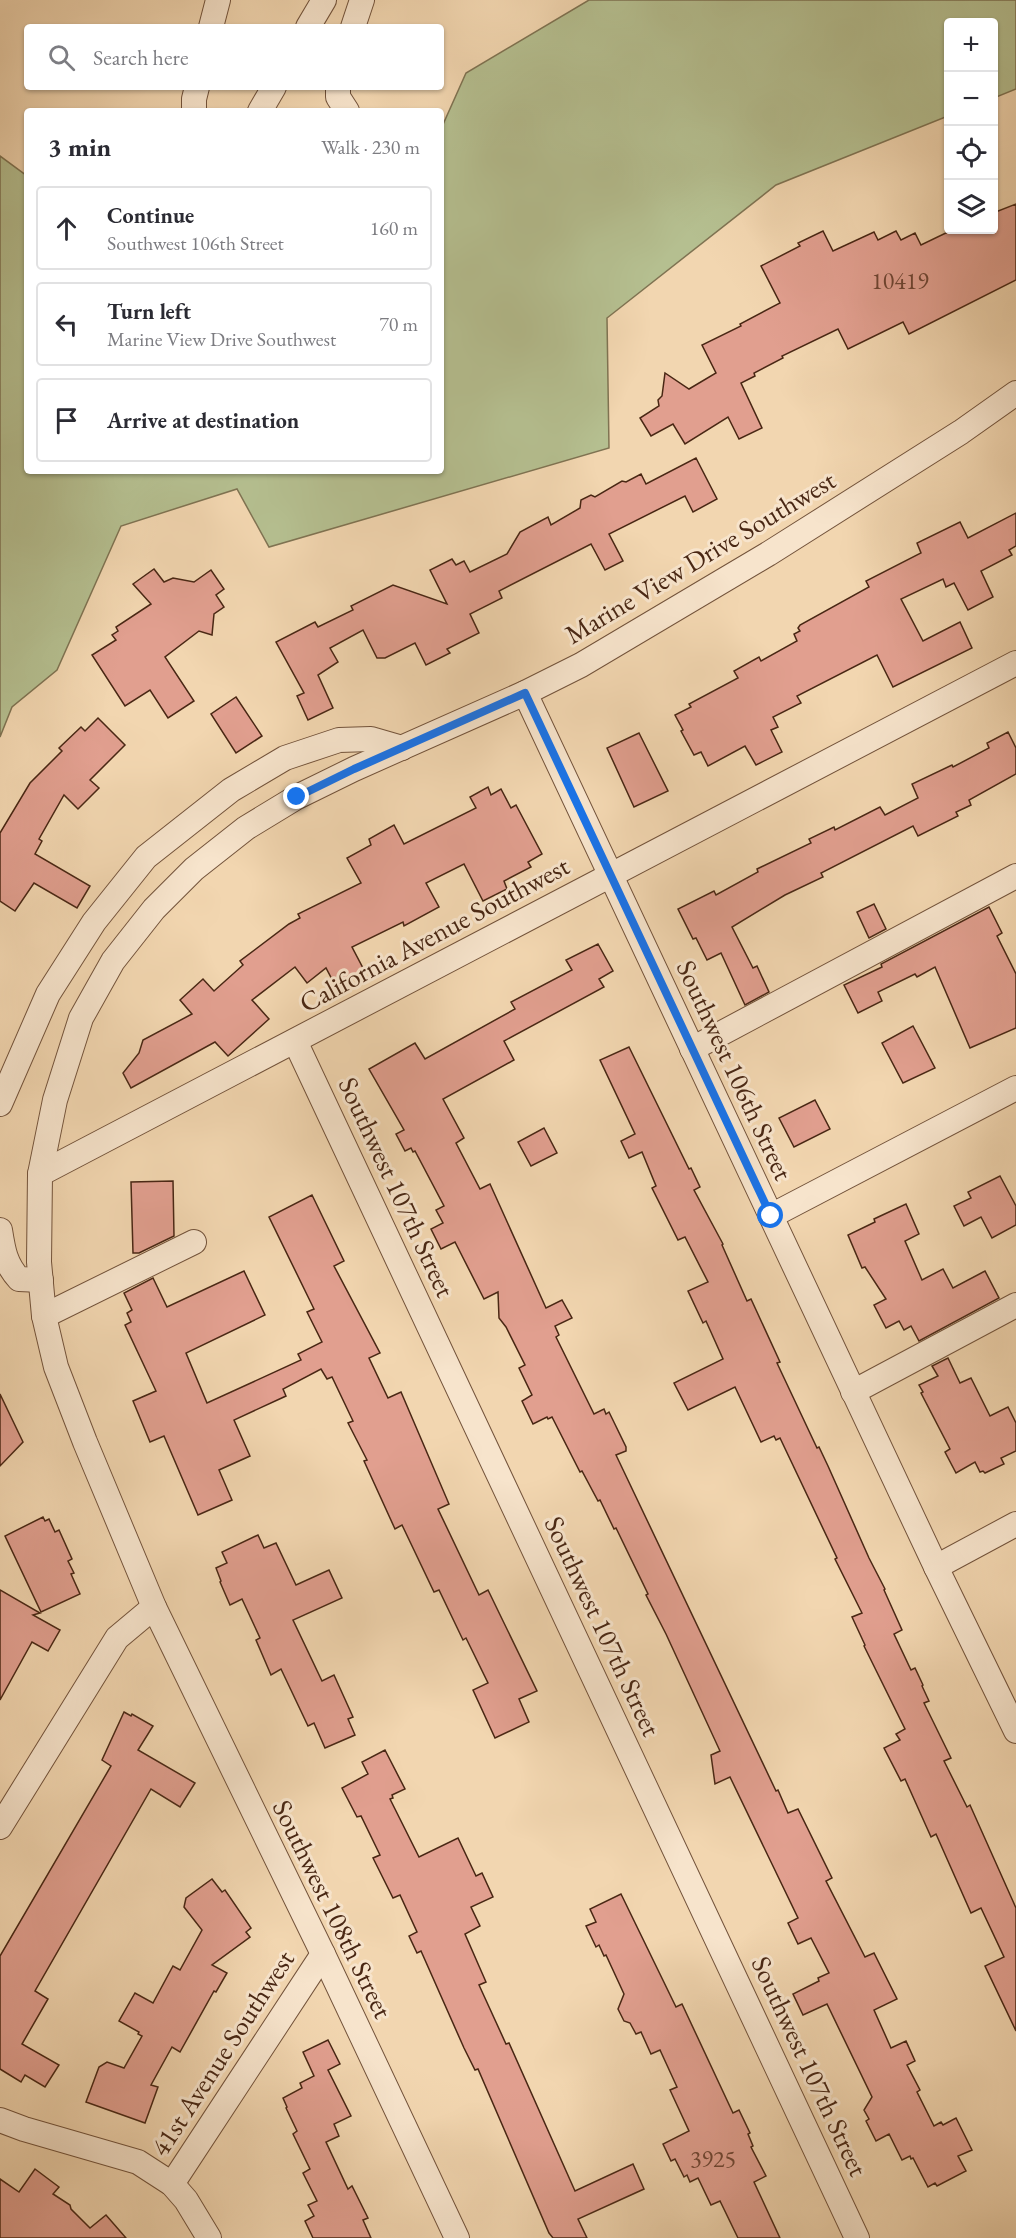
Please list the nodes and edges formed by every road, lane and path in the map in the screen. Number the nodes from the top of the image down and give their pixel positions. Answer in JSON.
{"nodes":[{"id":1,"x":218,"y":0,"type":"edge"},
{"id":2,"x":324,"y":0,"type":"edge"},
{"id":3,"x":362,"y":0,"type":"edge"},
{"id":4,"x":212,"y":24,"type":"edge"},
{"id":5,"x":311,"y":24,"type":"edge"},
{"id":6,"x":354,"y":24,"type":"edge"},
{"id":7,"x":196,"y":90,"type":"edge"},
{"id":8,"x":272,"y":90,"type":"edge"},
{"id":9,"x":338,"y":90,"type":"edge"},
{"id":10,"x":194,"y":108,"type":"edge"},
{"id":11,"x":262,"y":108,"type":"edge"},
{"id":12,"x":345,"y":108,"type":"edge"},
{"id":13,"x":1016,"y":393,"type":"edge"},
{"id":14,"x":1016,"y":663,"type":"edge"},
{"id":15,"x":525,"y":693,"type":"junction"},
{"id":16,"x":402,"y":748,"type":"junction"},
{"id":17,"x":610,"y":876,"type":"junction"},
{"id":18,"x":1016,"y":876,"type":"edge"},
{"id":19,"x":295,"y":1041,"type":"junction"},
{"id":20,"x":692,"y":1049,"type":"junction"},
{"id":21,"x":1016,"y":1088,"type":"edge"},
{"id":22,"x":0,"y":1104,"type":"edge"},
{"id":23,"x":40,"y":1174,"type":"junction"},
{"id":24,"x":771,"y":1216,"type":"junction"},
{"id":25,"x":0,"y":1230,"type":"edge"},
{"id":26,"x":195,"y":1242,"type":"dead end"},
{"id":27,"x":41,"y":1280,"type":"junction"},
{"id":28,"x":1016,"y":1305,"type":"edge"},
{"id":29,"x":44,"y":1316,"type":"junction"},
{"id":30,"x":853,"y":1392,"type":"junction"},
{"id":31,"x":1016,"y":1524,"type":"edge"},
{"id":32,"x":936,"y":1567,"type":"junction"},
{"id":33,"x":153,"y":1607,"type":"junction"},
{"id":34,"x":1016,"y":1731,"type":"edge"},
{"id":35,"x":0,"y":1827,"type":"edge"},
{"id":36,"x":323,"y":1954,"type":"junction"},
{"id":37,"x":0,"y":2120,"type":"edge"},
{"id":38,"x":172,"y":2184,"type":"junction"},
{"id":39,"x":209,"y":2238,"type":"edge"},
{"id":40,"x":457,"y":2238,"type":"edge"},
{"id":41,"x":857,"y":2238,"type":"edge"}],
"edges":[{"from":1,"to":4,"type":"street"},
{"from":2,"to":5,"type":"street"},
{"from":3,"to":6,"type":"street"},
{"from":7,"to":10,"type":"street"},
{"from":8,"to":11,"type":"street"},
{"from":9,"to":12,"type":"street"},
{"from":13,"to":15,"type":"street","name":"Marine View Drive Southwest"},
{"from":14,"to":17,"type":"street","name":"California Avenue Southwest"},
{"from":15,"to":16,"type":"street","name":"Marine View Drive Southwest"},
{"from":15,"to":17,"type":"street","name":"Southwest 106th Street"},
{"from":16,"to":22,"type":"street"},
{"from":16,"to":23,"type":"street","name":"Marine View Drive Southwest"},
{"from":17,"to":19,"type":"street","name":"California Avenue Southwest"},
{"from":17,"to":20,"type":"street","name":"Southwest 106th Street"},
{"from":18,"to":20,"type":"street"},
{"from":19,"to":23,"type":"street","name":"California Avenue Southwest"},
{"from":19,"to":41,"type":"street","name":"Southwest 107th Street"},
{"from":20,"to":24,"type":"street","name":"Southwest 106th Street"},
{"from":21,"to":24,"type":"street"},
{"from":23,"to":27,"type":"street","name":"Marine View Drive Southwest"},
{"from":24,"to":30,"type":"street","name":"Southwest 106th Street"},
{"from":25,"to":27,"type":"street"},
{"from":26,"to":29,"type":"street"},
{"from":27,"to":29,"type":"street","name":"Marine View Drive Southwest"},
{"from":28,"to":30,"type":"street"},
{"from":29,"to":33,"type":"street","name":"Marine View Drive Southwest"},
{"from":30,"to":32,"type":"street","name":"Southwest 106th Street"},
{"from":31,"to":32,"type":"street"},
{"from":32,"to":34,"type":"street","name":"Southwest 106th Street"},
{"from":33,"to":35,"type":"street"},
{"from":33,"to":36,"type":"street","name":"Southwest 108th Street"},
{"from":36,"to":38,"type":"street","name":"41st Avenue Southwest"},
{"from":36,"to":40,"type":"street","name":"Southwest 108th Street"},
{"from":37,"to":38,"type":"street"},
{"from":38,"to":39,"type":"street"}]}
